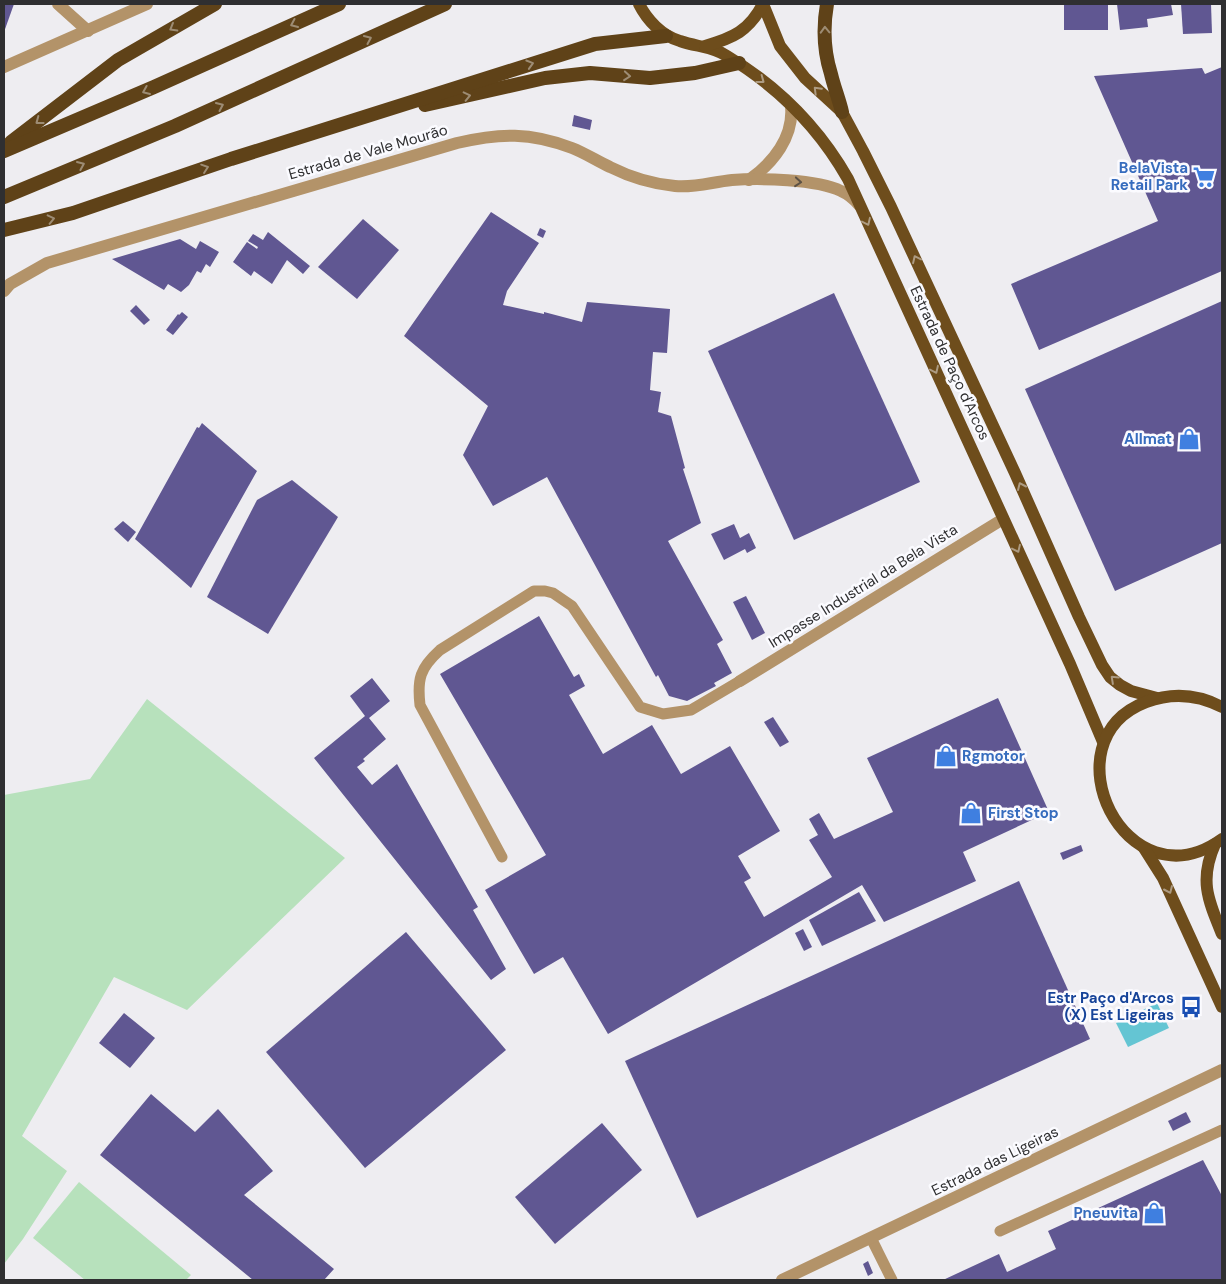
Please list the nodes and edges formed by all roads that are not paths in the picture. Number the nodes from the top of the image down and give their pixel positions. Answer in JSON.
{"nodes":[{"id":1,"x":58,"y":4,"type":"edge"},
{"id":2,"x":147,"y":4,"type":"edge"},
{"id":3,"x":215,"y":4,"type":"edge"},
{"id":4,"x":338,"y":4,"type":"edge"},
{"id":5,"x":445,"y":4,"type":"edge"},
{"id":6,"x":763,"y":4,"type":"edge"},
{"id":7,"x":827,"y":4,"type":"edge"},
{"id":8,"x":640,"y":7,"type":"edge"},
{"id":9,"x":88,"y":31,"type":"junction"},
{"id":10,"x":666,"y":36,"type":"junction"},
{"id":11,"x":704,"y":46,"type":"junction"},
{"id":12,"x":738,"y":64,"type":"junction"},
{"id":13,"x":4,"y":67,"type":"edge"},
{"id":14,"x":791,"y":106,"type":"junction"},
{"id":15,"x":842,"y":112,"type":"junction"},
{"id":16,"x":334,"y":126,"type":"junction"},
{"id":17,"x":4,"y":149,"type":"edge"},
{"id":18,"x":749,"y":180,"type":"junction"},
{"id":19,"x":4,"y":197,"type":"edge"},
{"id":20,"x":859,"y":205,"type":"junction"},
{"id":21,"x":4,"y":230,"type":"edge"},
{"id":22,"x":4,"y":291,"type":"edge"},
{"id":23,"x":1003,"y":519,"type":"junction"},
{"id":24,"x":740,"y":682,"type":"joint"},
{"id":25,"x":1157,"y":698,"type":"junction"},
{"id":26,"x":1222,"y":707,"type":"edge"},
{"id":27,"x":1103,"y":742,"type":"junction"},
{"id":28,"x":1219,"y":842,"type":"edge"},
{"id":29,"x":1144,"y":848,"type":"junction"},
{"id":30,"x":502,"y":857,"type":"dead end"},
{"id":31,"x":1222,"y":934,"type":"edge"},
{"id":32,"x":1222,"y":1007,"type":"edge"},
{"id":33,"x":1222,"y":1070,"type":"edge"},
{"id":34,"x":1222,"y":1130,"type":"edge"},
{"id":35,"x":1000,"y":1232,"type":"dead end"},
{"id":36,"x":871,"y":1238,"type":"junction"},
{"id":37,"x":782,"y":1280,"type":"edge"},
{"id":38,"x":892,"y":1280,"type":"edge"}],
"edges":[{"from":1,"to":9,"type":"street"},
{"from":2,"to":9,"type":"street"},
{"from":3,"to":17,"type":"highway","one_way":true},
{"from":4,"to":17,"type":"highway","one_way":true},
{"from":19,"to":5,"type":"highway","one_way":true},
{"from":6,"to":11,"type":"main road","name":"Estrada de Paço d'Arcos"},
{"from":15,"to":6,"type":"main road","name":"Estrada de Paço d'Arcos","one_way":true},
{"from":15,"to":7,"type":"highway","one_way":true},
{"from":8,"to":10,"type":"main road"},
{"from":9,"to":13,"type":"street"},
{"from":10,"to":11,"type":"main road","name":"Estrada de Paço d'Arcos"},
{"from":16,"to":10,"type":"highway","one_way":true},
{"from":11,"to":12,"type":"main road","name":"Estrada de Paço d'Arcos"},
{"from":12,"to":14,"type":"main road","name":"Estrada de Paço d'Arcos","one_way":true},
{"from":16,"to":12,"type":"highway","one_way":true},
{"from":14,"to":18,"type":"street"},
{"from":14,"to":20,"type":"main road","name":"Estrada de Paço d'Arcos"},
{"from":25,"to":15,"type":"main road","name":"Estrada de Paço d'Arcos","one_way":true},
{"from":21,"to":16,"type":"highway","one_way":true},
{"from":18,"to":20,"type":"street","name":"Estrada de Vale Mourão","one_way":true},
{"from":18,"to":22,"type":"street","name":"Estrada de Vale Mourão"},
{"from":20,"to":23,"type":"main road","name":"Estrada de Paço d'Arcos","one_way":true},
{"from":23,"to":24,"type":"street","name":"Impasse Industrial da Bela Vista"},
{"from":23,"to":27,"type":"main road","name":"Estrada de Paço d'Arcos","one_way":true},
{"from":24,"to":30,"type":"lane"},
{"from":25,"to":26,"type":"main road","name":"Estrada de Paço d'Arcos"},
{"from":25,"to":27,"type":"main road","name":"Estrada de Paço d'Arcos"},
{"from":27,"to":29,"type":"main road","name":"Estrada de Paço d'Arcos"},
{"from":28,"to":29,"type":"main road","name":"Estrada de Paço d'Arcos"},
{"from":28,"to":31,"type":"main road","name":"Estrada de Paço d'Arcos"},
{"from":29,"to":32,"type":"main road","name":"Estrada de Paço d'Arcos","one_way":true},
{"from":33,"to":36,"type":"street","name":"Estrada das Ligeiras"},
{"from":34,"to":35,"type":"lane"},
{"from":36,"to":37,"type":"street","name":"Estrada das Ligeiras"},
{"from":36,"to":38,"type":"lane"}]}
